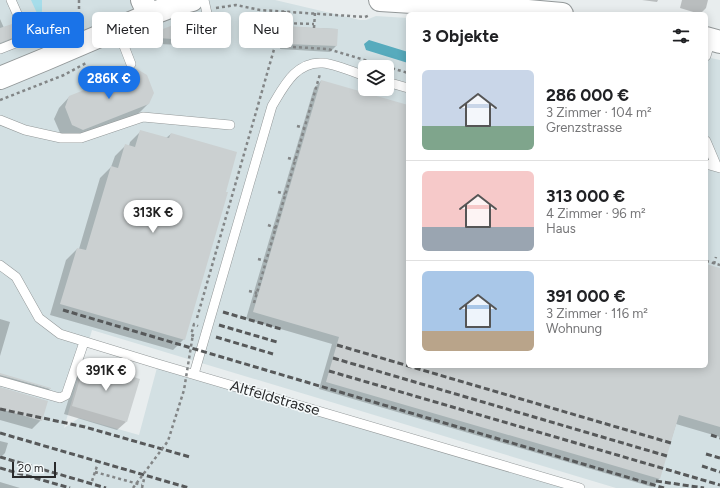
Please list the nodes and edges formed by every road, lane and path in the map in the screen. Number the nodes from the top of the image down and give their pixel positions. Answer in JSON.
{"nodes":[{"id":1,"x":11,"y":0,"type":"edge"},
{"id":2,"x":79,"y":0,"type":"edge"},
{"id":3,"x":192,"y":0,"type":"edge"},
{"id":4,"x":204,"y":0,"type":"edge"},
{"id":5,"x":380,"y":0,"type":"edge"},
{"id":6,"x":146,"y":7,"type":"edge"},
{"id":7,"x":79,"y":12,"type":"edge"},
{"id":8,"x":207,"y":12,"type":"edge"},
{"id":9,"x":541,"y":12,"type":"edge"},
{"id":10,"x":315,"y":13,"type":"dead end"},
{"id":11,"x":293,"y":24,"type":"edge"},
{"id":12,"x":92,"y":39,"type":"edge"},
{"id":13,"x":293,"y":47,"type":"edge"},
{"id":14,"x":125,"y":48,"type":"edge"},
{"id":15,"x":274,"y":48,"type":"edge"},
{"id":16,"x":0,"y":49,"type":"edge"},
{"id":17,"x":328,"y":49,"type":"junction"},
{"id":18,"x":323,"y":63,"type":"junction"},
{"id":19,"x":131,"y":64,"type":"dead end"},
{"id":20,"x":406,"y":72,"type":"edge"},
{"id":21,"x":358,"y":74,"type":"edge"},
{"id":22,"x":0,"y":78,"type":"edge"},
{"id":23,"x":394,"y":84,"type":"edge"},
{"id":24,"x":406,"y":87,"type":"edge"},
{"id":25,"x":0,"y":120,"type":"edge"},
{"id":26,"x":230,"y":125,"type":"dead end"},
{"id":27,"x":297,"y":126,"type":"dead end"},
{"id":28,"x":304,"y":128,"type":"junction"},
{"id":29,"x":708,"y":145,"type":"edge"},
{"id":30,"x":288,"y":158,"type":"dead end"},
{"id":31,"x":295,"y":160,"type":"junction"},
{"id":32,"x":708,"y":165,"type":"edge"},
{"id":33,"x":719,"y":168,"type":"edge"},
{"id":34,"x":278,"y":192,"type":"dead end"},
{"id":35,"x":285,"y":194,"type":"junction"},
{"id":36,"x":268,"y":226,"type":"dead end"},
{"id":37,"x":276,"y":228,"type":"junction"},
{"id":38,"x":716,"y":257,"type":"dead end"},
{"id":39,"x":258,"y":259,"type":"dead end"},
{"id":40,"x":266,"y":261,"type":"junction"},
{"id":41,"x":708,"y":262,"type":"edge"},
{"id":42,"x":714,"y":264,"type":"junction"},
{"id":43,"x":0,"y":265,"type":"edge"},
{"id":44,"x":720,"y":266,"type":"edge"},
{"id":45,"x":249,"y":291,"type":"dead end"},
{"id":46,"x":257,"y":293,"type":"junction"},
{"id":47,"x":254,"y":303,"type":"dead end"},
{"id":48,"x":197,"y":315,"type":"dead end"},
{"id":49,"x":194,"y":334,"type":"dead end"},
{"id":50,"x":84,"y":342,"type":"junction"},
{"id":51,"x":194,"y":374,"type":"junction"},
{"id":52,"x":0,"y":381,"type":"edge"},
{"id":53,"x":97,"y":466,"type":"dead end"},
{"id":54,"x":95,"y":472,"type":"junction"},
{"id":55,"x":144,"y":480,"type":"dead end"},
{"id":56,"x":92,"y":481,"type":"dead end"},
{"id":57,"x":136,"y":483,"type":"junction"},
{"id":58,"x":142,"y":487,"type":"edge"},
{"id":59,"x":133,"y":488,"type":"edge"},
{"id":60,"x":580,"y":488,"type":"edge"}],
"edges":[{"from":1,"to":16,"type":"lane"},
{"from":2,"to":7,"type":"path"},
{"from":3,"to":6,"type":"main road"},
{"from":4,"to":8,"type":"lane"},
{"from":5,"to":9,"type":"main road"},
{"from":10,"to":11,"type":"path"},
{"from":12,"to":22,"type":"main road"},
{"from":13,"to":17,"type":"path"},
{"from":14,"to":19,"type":"lane"},
{"from":15,"to":48,"type":"path"},
{"from":17,"to":18,"type":"path"},
{"from":17,"to":20,"type":"path"},
{"from":18,"to":21,"type":"lane"},
{"from":18,"to":28,"type":"path"},
{"from":18,"to":51,"type":"lane"},
{"from":23,"to":24,"type":"lane"},
{"from":25,"to":26,"type":"lane"},
{"from":27,"to":28,"type":"path"},
{"from":28,"to":31,"type":"path"},
{"from":29,"to":33,"type":"lane"},
{"from":30,"to":31,"type":"path"},
{"from":31,"to":35,"type":"path"},
{"from":32,"to":33,"type":"lane"},
{"from":34,"to":35,"type":"path"},
{"from":35,"to":37,"type":"path"},
{"from":36,"to":37,"type":"path"},
{"from":37,"to":40,"type":"path"},
{"from":38,"to":42,"type":"path"},
{"from":39,"to":40,"type":"path"},
{"from":40,"to":46,"type":"path"},
{"from":41,"to":42,"type":"path"},
{"from":42,"to":44,"type":"path"},
{"from":43,"to":50,"type":"lane","name":"Altfeldstrasse"},
{"from":45,"to":46,"type":"path"},
{"from":46,"to":47,"type":"path"},
{"from":49,"to":57,"type":"path","bridge":true},
{"from":50,"to":51,"type":"lane","name":"Altfeldstrasse"},
{"from":50,"to":52,"type":"lane"},
{"from":51,"to":60,"type":"lane","name":"Altfeldstrasse"},
{"from":53,"to":54,"type":"path"},
{"from":54,"to":56,"type":"path"},
{"from":54,"to":57,"type":"path"},
{"from":55,"to":58,"type":"path"},
{"from":57,"to":58,"type":"path","bridge":true},
{"from":57,"to":59,"type":"path","bridge":true}]}
